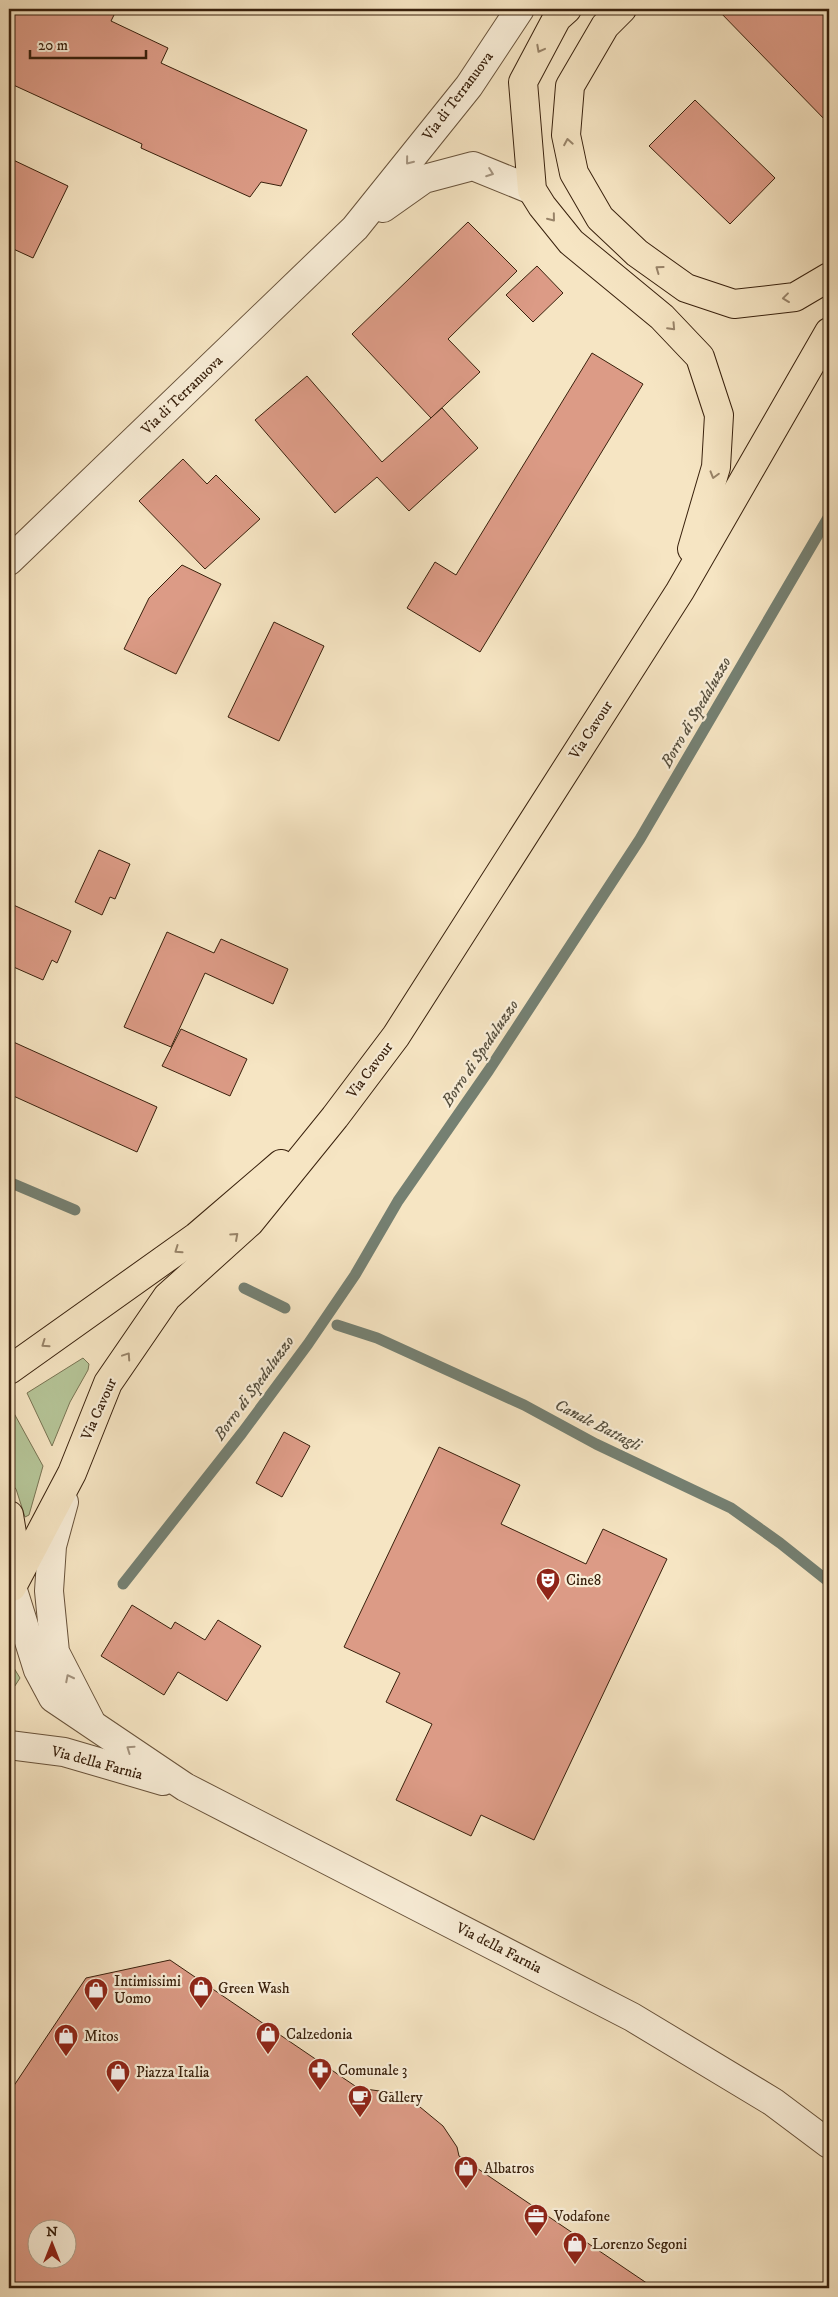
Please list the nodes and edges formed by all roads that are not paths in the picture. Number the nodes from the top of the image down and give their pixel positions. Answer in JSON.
{"nodes":[{"id":1,"x":520,"y":9,"type":"edge"},
{"id":2,"x":567,"y":9,"type":"edge"},
{"id":3,"x":622,"y":9,"type":"edge"},
{"id":4,"x":532,"y":190,"type":"junction"},
{"id":5,"x":355,"y":228,"type":"junction"},
{"id":6,"x":829,"y":277,"type":"edge"},
{"id":7,"x":829,"y":332,"type":"edge"},
{"id":8,"x":9,"y":561,"type":"edge"},
{"id":9,"x":680,"y":591,"type":"junction"},
{"id":10,"x":335,"y":1117,"type":"junction"},
{"id":11,"x":9,"y":1370,"type":"edge"},
{"id":12,"x":72,"y":1473,"type":"junction"},
{"id":13,"x":9,"y":1515,"type":"edge"},
{"id":14,"x":10,"y":1590,"type":"edge"},
{"id":15,"x":91,"y":1722,"type":"junction"},
{"id":16,"x":9,"y":1745,"type":"edge"},
{"id":17,"x":185,"y":1787,"type":"junction"},
{"id":18,"x":817,"y":2128,"type":"edge"},
{"id":19,"x":829,"y":2144,"type":"edge"}],
"edges":[{"from":1,"to":5,"type":"street","name":"Via di Terranuova","one_way":true},
{"from":2,"to":4,"type":"main road","one_way":true},
{"from":6,"to":3,"type":"main road","one_way":true},
{"from":5,"to":4,"type":"street","name":"Via di Terranuova","one_way":true},
{"from":4,"to":9,"type":"main road","one_way":true},
{"from":5,"to":8,"type":"street","name":"Via di Terranuova"},
{"from":7,"to":9,"type":"main road","name":"Via Cavour"},
{"from":9,"to":10,"type":"main road","name":"Via Cavour"},
{"from":10,"to":11,"type":"main road","name":"Via Cavour","one_way":true},
{"from":12,"to":10,"type":"main road","name":"Via Cavour","one_way":true},
{"from":12,"to":14,"type":"main road","name":"Via Cavour"},
{"from":15,"to":12,"type":"street","name":"Via della Farnia","one_way":true},
{"from":13,"to":14,"type":"main road"},
{"from":14,"to":15,"type":"street","name":"Via della Farnia"},
{"from":17,"to":15,"type":"street","name":"Via della Farnia","one_way":true},
{"from":16,"to":17,"type":"street","name":"Via della Farnia"},
{"from":17,"to":18,"type":"street","name":"Via della Farnia"},
{"from":18,"to":19,"type":"street","name":"Via della Farnia"}]}
